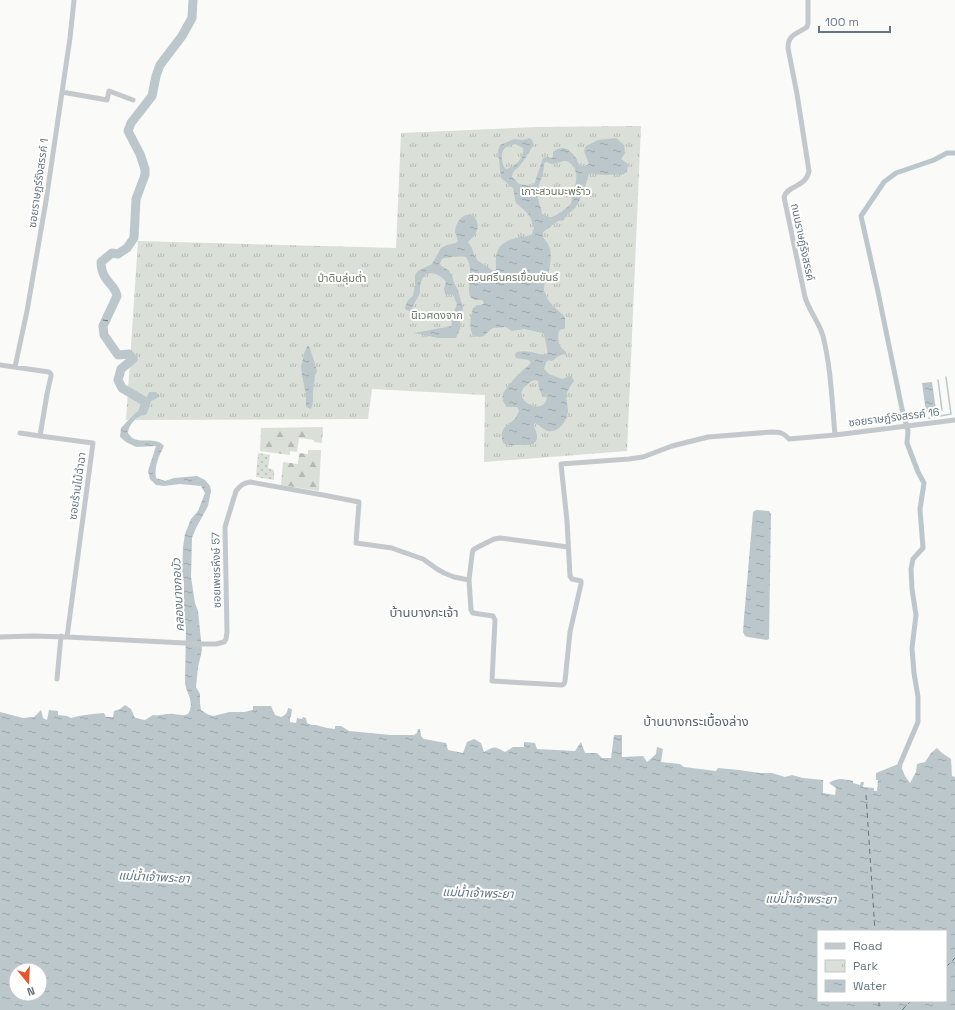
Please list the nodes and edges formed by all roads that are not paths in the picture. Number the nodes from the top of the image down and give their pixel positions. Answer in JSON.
{"nodes":[{"id":1,"x":74,"y":0,"type":"edge"},
{"id":2,"x":808,"y":0,"type":"edge"},
{"id":3,"x":62,"y":92,"type":"junction"},
{"id":4,"x":133,"y":100,"type":"dead end"},
{"id":5,"x":0,"y":365,"type":"edge"},
{"id":6,"x":15,"y":367,"type":"junction"},
{"id":7,"x":955,"y":420,"type":"edge"},
{"id":8,"x":20,"y":433,"type":"dead end"},
{"id":9,"x":835,"y":435,"type":"junction"},
{"id":10,"x":40,"y":436,"type":"junction"},
{"id":11,"x":568,"y":547,"type":"junction"},
{"id":12,"x":469,"y":580,"type":"junction"},
{"id":13,"x":61,"y":636,"type":"junction"},
{"id":14,"x":0,"y":637,"type":"edge"},
{"id":15,"x":67,"y":637,"type":"junction"},
{"id":16,"x":57,"y":679,"type":"dead end"}],
"edges":[{"from":1,"to":3,"type":"street","name":"ซอยราษฎร์รังสรรค์ 1"},
{"from":2,"to":9,"type":"street","name":"ถนนราษฎ์รังสรรค์"},
{"from":3,"to":4,"type":"street"},
{"from":3,"to":6,"type":"street","name":"ซอยราษฎร์รังสรรค์ 1"},
{"from":5,"to":6,"type":"street"},
{"from":6,"to":10,"type":"street"},
{"from":7,"to":9,"type":"street","name":"ซอยราษฎ์รังสรรค์ 16"},
{"from":8,"to":10,"type":"street"},
{"from":9,"to":11,"type":"street","name":"ซอยราษฎ์รังสรรค์ 16"},
{"from":10,"to":15,"type":"street","name":"ซอยร้านไม้ฉำฉา"},
{"from":11,"to":12,"type":"street"},
{"from":11,"to":12,"type":"street"},
{"from":12,"to":15,"type":"street","name":"ซอยเพชรหึงษ์ 57"},
{"from":13,"to":14,"type":"street","name":"ซอยเพชรหึงษ์ 57"},
{"from":13,"to":15,"type":"street","name":"ซอยเพชรหึงษ์ 57"},
{"from":13,"to":16,"type":"street"}]}
